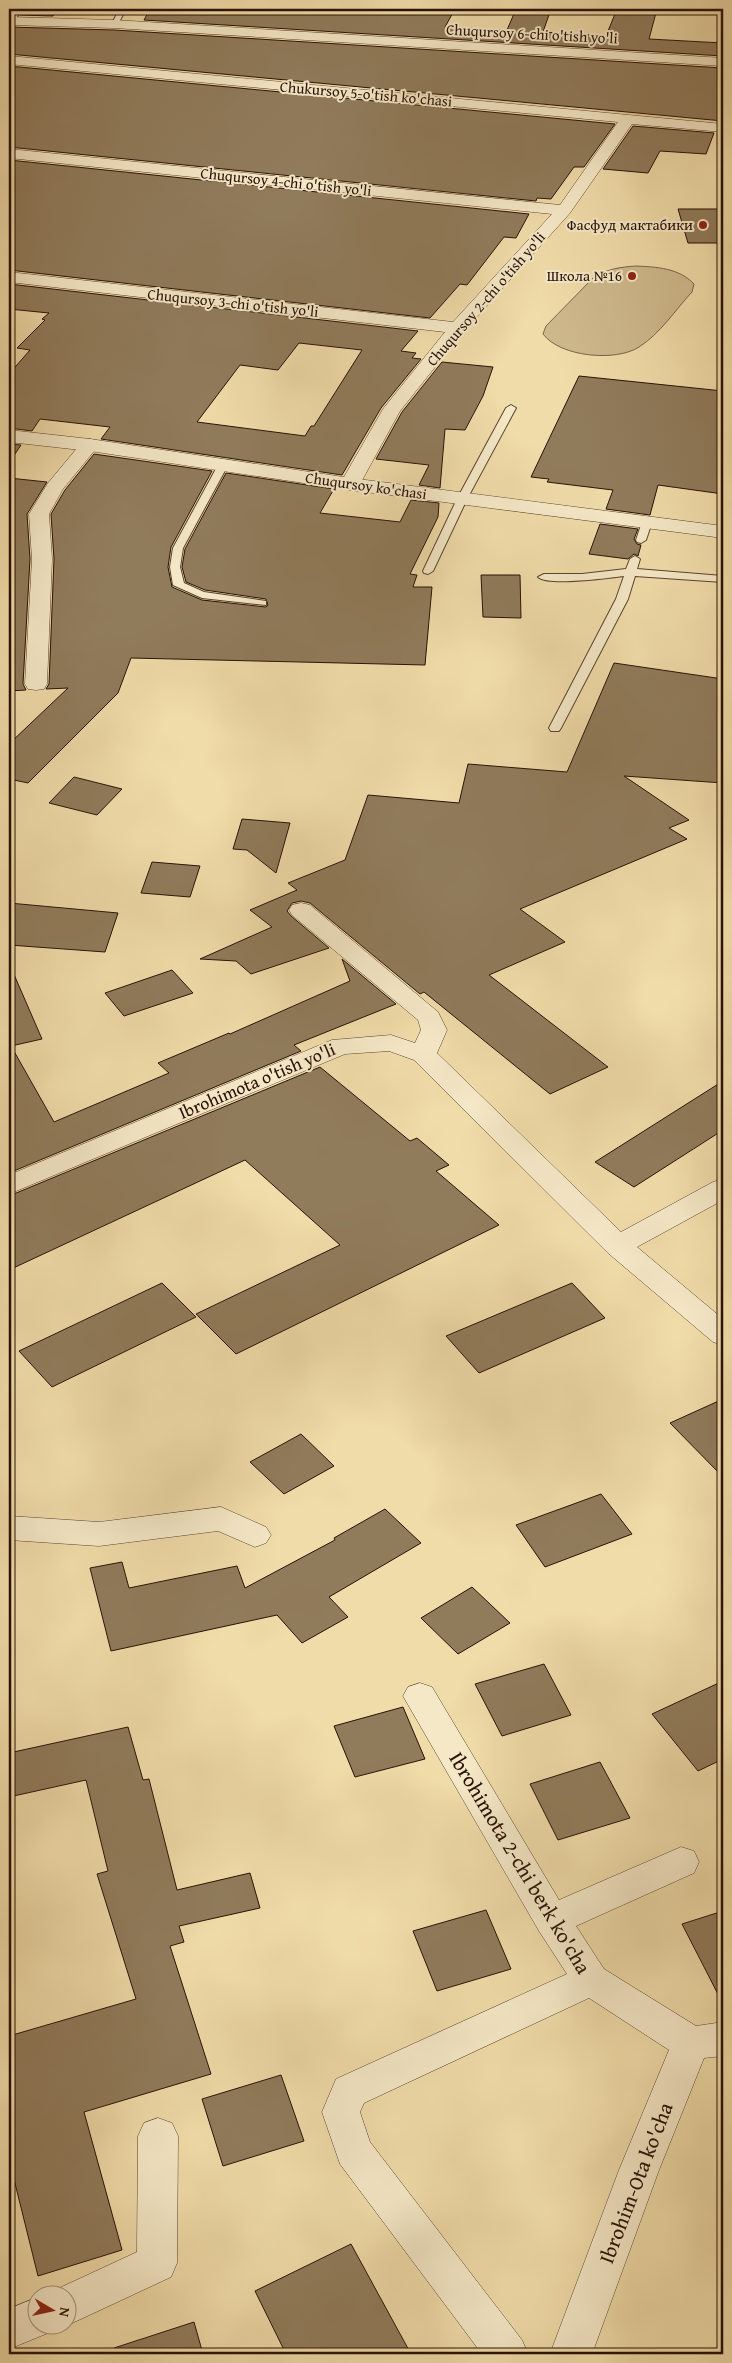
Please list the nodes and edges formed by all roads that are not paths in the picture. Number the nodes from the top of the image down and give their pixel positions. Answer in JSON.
{"nodes":[{"id":1,"x":18,"y":9,"type":"edge"},
{"id":2,"x":122,"y":9,"type":"edge"},
{"id":3,"x":9,"y":21,"type":"edge"},
{"id":4,"x":114,"y":24,"type":"junction"},
{"id":5,"x":9,"y":60,"type":"edge"},
{"id":6,"x":723,"y":62,"type":"edge"},
{"id":7,"x":628,"y":119,"type":"junction"},
{"id":8,"x":723,"y":128,"type":"edge"},
{"id":9,"x":9,"y":153,"type":"edge"},
{"id":10,"x":564,"y":210,"type":"junction"},
{"id":11,"x":9,"y":277,"type":"edge"},
{"id":12,"x":457,"y":328,"type":"junction"},
{"id":13,"x":512,"y":408,"type":"dead end"},
{"id":14,"x":9,"y":436,"type":"edge"},
{"id":15,"x":90,"y":446,"type":"junction"},
{"id":16,"x":223,"y":465,"type":"junction"},
{"id":17,"x":350,"y":484,"type":"junction"},
{"id":18,"x":462,"y":499,"type":"junction"},
{"id":19,"x":648,"y":522,"type":"junction"},
{"id":20,"x":723,"y":532,"type":"edge"},
{"id":21,"x":641,"y":540,"type":"dead end"},
{"id":22,"x":635,"y":559,"type":"dead end"},
{"id":23,"x":428,"y":571,"type":"dead end"},
{"id":24,"x":631,"y":572,"type":"junction"},
{"id":25,"x":544,"y":577,"type":"dead end"},
{"id":26,"x":723,"y":580,"type":"edge"},
{"id":27,"x":262,"y":603,"type":"dead end"},
{"id":28,"x":36,"y":684,"type":"dead end"},
{"id":29,"x":555,"y":728,"type":"dead end"},
{"id":30,"x":301,"y":910,"type":"dead end"},
{"id":31,"x":422,"y":1054,"type":"junction"},
{"id":32,"x":9,"y":1185,"type":"edge"},
{"id":33,"x":722,"y":1191,"type":"edge"},
{"id":34,"x":618,"y":1246,"type":"junction"},
{"id":35,"x":723,"y":1335,"type":"edge"},
{"id":36,"x":9,"y":1528,"type":"edge"},
{"id":37,"x":255,"y":1535,"type":"dead end"},
{"id":38,"x":420,"y":1696,"type":"dead end"},
{"id":39,"x":681,"y":1862,"type":"dead end"},
{"id":40,"x":552,"y":1920,"type":"junction"},
{"id":41,"x":591,"y":1980,"type":"junction"},
{"id":42,"x":707,"y":2041,"type":"edge"},
{"id":43,"x":158,"y":2136,"type":"dead end"},
{"id":44,"x":78,"y":2300,"type":"edge"},
{"id":45,"x":28,"y":2322,"type":"edge"},
{"id":46,"x":9,"y":2329,"type":"edge"},
{"id":47,"x":507,"y":2354,"type":"edge"},
{"id":48,"x":571,"y":2354,"type":"edge"}],
"edges":[{"from":1,"to":3,"type":"lane"},
{"from":2,"to":4,"type":"lane"},
{"from":3,"to":4,"type":"street","name":"Chuqursoy 6-chi o'tish yo'li"},
{"from":4,"to":6,"type":"street","name":"Chuqursoy 6-chi o'tish yo'li"},
{"from":5,"to":7,"type":"street","name":"Chukursoy 5-o'tish ko'chasi"},
{"from":7,"to":8,"type":"street","name":"Chukursoy 5-o'tish ko'chasi"},
{"from":7,"to":10,"type":"street","name":"Chuqursoy 2-chi o'tish yo'li"},
{"from":9,"to":10,"type":"street","name":"Chuqursoy 4-chi o'tish yo'li"},
{"from":10,"to":12,"type":"street","name":"Chuqursoy 2-chi o'tish yo'li"},
{"from":11,"to":12,"type":"street","name":"Chuqursoy 3-chi o'tish yo'li"},
{"from":12,"to":17,"type":"street","name":"Chuqursoy 2-chi o'tish yo'li"},
{"from":13,"to":18,"type":"lane"},
{"from":14,"to":15,"type":"street","name":"Chuqursoy ko'chasi"},
{"from":15,"to":16,"type":"street","name":"Chuqursoy ko'chasi"},
{"from":15,"to":28,"type":"street"},
{"from":16,"to":17,"type":"street","name":"Chuqursoy ko'chasi"},
{"from":16,"to":27,"type":"lane"},
{"from":17,"to":18,"type":"street","name":"Chuqursoy ko'chasi"},
{"from":18,"to":19,"type":"street","name":"Chuqursoy ko'chasi"},
{"from":18,"to":23,"type":"lane"},
{"from":19,"to":20,"type":"street","name":"Chuqursoy ko'chasi"},
{"from":19,"to":21,"type":"lane"},
{"from":22,"to":24,"type":"lane"},
{"from":24,"to":25,"type":"lane"},
{"from":24,"to":26,"type":"lane"},
{"from":24,"to":29,"type":"lane"},
{"from":30,"to":31,"type":"street"},
{"from":31,"to":32,"type":"street","name":"Ibrohimota o'tish yo'li"},
{"from":31,"to":34,"type":"street","name":"Ibrohimota o'tish yo'li"},
{"from":33,"to":34,"type":"street"},
{"from":34,"to":35,"type":"street","name":"Ibrohimota o'tish yo'li"},
{"from":36,"to":37,"type":"street"},
{"from":38,"to":40,"type":"street","name":"Ibrohimota 2-chi berk ko'cha"},
{"from":39,"to":40,"type":"street"},
{"from":40,"to":41,"type":"street","name":"Ibrohimota 2-chi berk ko'cha"},
{"from":41,"to":42,"type":"street","name":"Ibrohimota 2-chi berk ko'cha"},
{"from":41,"to":47,"type":"street"},
{"from":42,"to":48,"type":"street","name":"Ibrohim-Ota ko'cha"},
{"from":43,"to":44,"type":"street"},
{"from":45,"to":46,"type":"street"}]}
